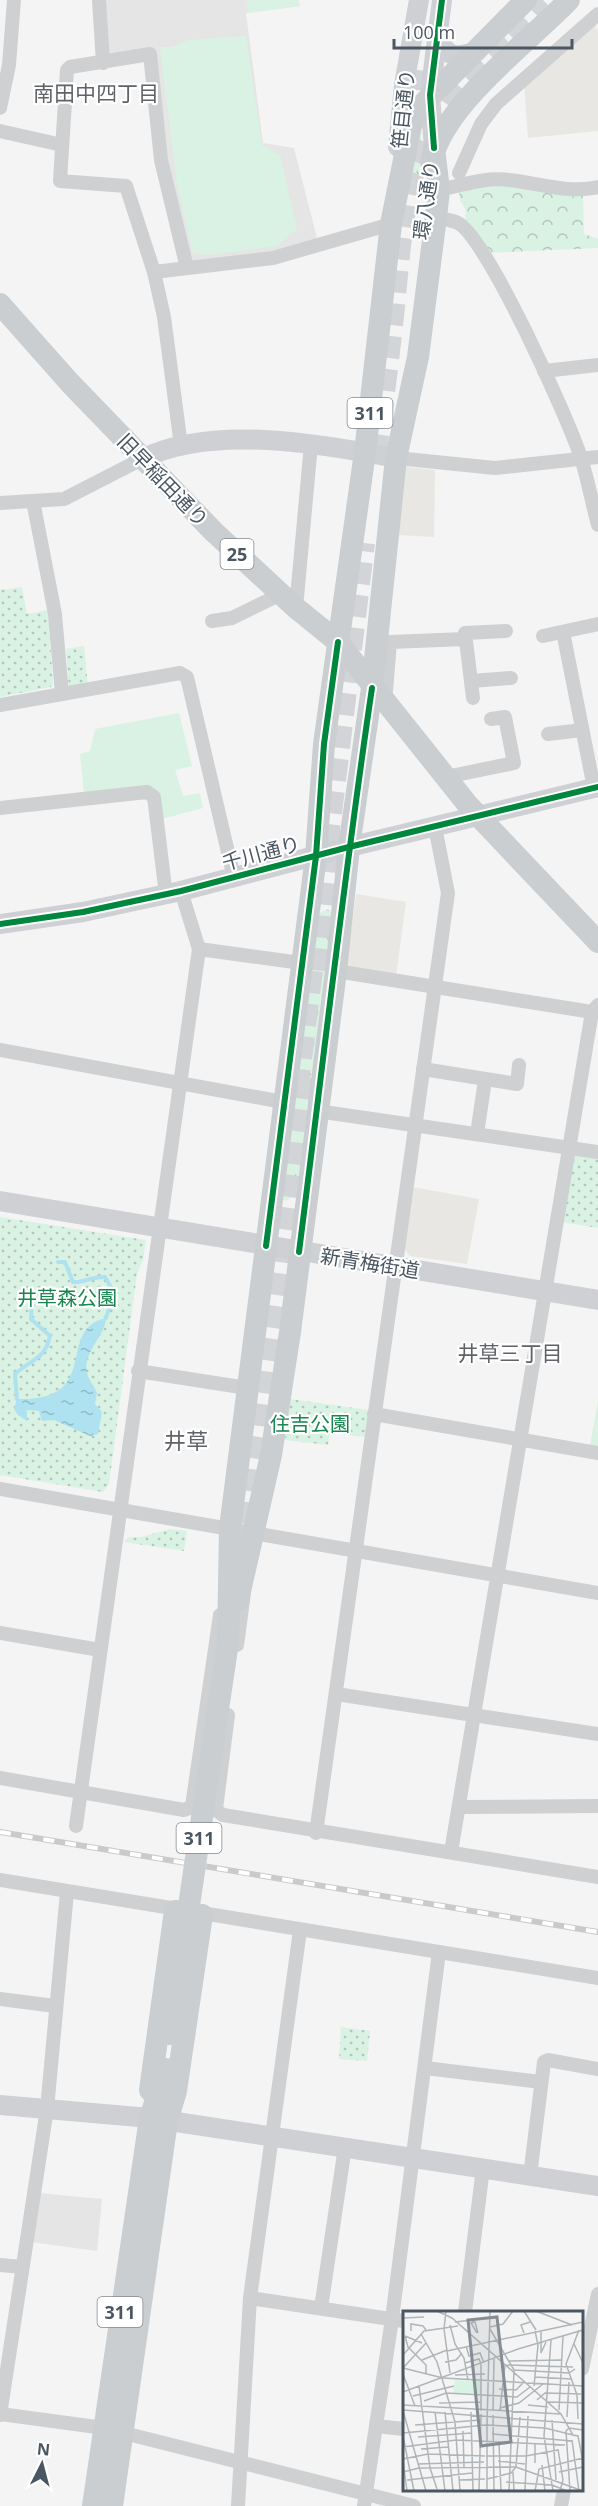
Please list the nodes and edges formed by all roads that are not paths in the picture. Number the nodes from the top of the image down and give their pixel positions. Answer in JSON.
{"nodes":[{"id":1,"x":14,"y":0,"type":"edge"},
{"id":2,"x":99,"y":0,"type":"edge"},
{"id":3,"x":418,"y":0,"type":"edge"},
{"id":4,"x":431,"y":0,"type":"edge"},
{"id":5,"x":442,"y":0,"type":"edge"},
{"id":6,"x":526,"y":0,"type":"edge"},
{"id":7,"x":569,"y":0,"type":"edge"},
{"id":8,"x":582,"y":0,"type":"edge"},
{"id":9,"x":598,"y":14,"type":"edge"},
{"id":10,"x":548,"y":22,"type":"junction"},
{"id":11,"x":437,"y":23,"type":"junction"},
{"id":12,"x":477,"y":51,"type":"junction"},
{"id":13,"x":103,"y":63,"type":"junction"},
{"id":14,"x":419,"y":63,"type":"tunnel mouth"},
{"id":15,"x":430,"y":94,"type":"junction"},
{"id":16,"x":0,"y":108,"type":"edge"},
{"id":17,"x":0,"y":131,"type":"edge"},
{"id":18,"x":62,"y":145,"type":"junction"},
{"id":19,"x":434,"y":148,"type":"junction"},
{"id":20,"x":459,"y":172,"type":"dead end"},
{"id":21,"x":397,"y":182,"type":"junction"},
{"id":22,"x":598,"y":186,"type":"edge"},
{"id":23,"x":439,"y":190,"type":"junction"},
{"id":24,"x":436,"y":217,"type":"junction"},
{"id":25,"x":391,"y":224,"type":"junction"},
{"id":26,"x":187,"y":268,"type":"junction"},
{"id":27,"x":154,"y":272,"type":"junction"},
{"id":28,"x":4,"y":313,"type":"edge"},
{"id":29,"x":598,"y":365,"type":"edge"},
{"id":30,"x":544,"y":371,"type":"junction"},
{"id":31,"x":397,"y":417,"type":"dead end"},
{"id":32,"x":311,"y":444,"type":"junction"},
{"id":33,"x":181,"y":446,"type":"junction"},
{"id":34,"x":365,"y":452,"type":"junction"},
{"id":35,"x":598,"y":457,"type":"edge"},
{"id":36,"x":396,"y":458,"type":"junction"},
{"id":37,"x":142,"y":459,"type":"junction"},
{"id":38,"x":581,"y":459,"type":"junction"},
{"id":39,"x":33,"y":501,"type":"junction"},
{"id":40,"x":0,"y":503,"type":"edge"},
{"id":41,"x":597,"y":519,"type":"edge"},
{"id":42,"x":352,"y":545,"type":"junction"},
{"id":43,"x":386,"y":548,"type":"junction"},
{"id":44,"x":347,"y":583,"type":"junction"},
{"id":45,"x":382,"y":586,"type":"junction"},
{"id":46,"x":288,"y":601,"type":"junction"},
{"id":47,"x":212,"y":621,"type":"dead end"},
{"id":48,"x":598,"y":624,"type":"edge"},
{"id":49,"x":507,"y":632,"type":"dead end"},
{"id":50,"x":563,"y":632,"type":"junction"},
{"id":51,"x":543,"y":636,"type":"dead end"},
{"id":52,"x":465,"y":639,"type":"junction"},
{"id":53,"x":338,"y":642,"type":"junction"},
{"id":54,"x":511,"y":678,"type":"dead end"},
{"id":55,"x":471,"y":681,"type":"junction"},
{"id":56,"x":62,"y":694,"type":"junction"},
{"id":57,"x":379,"y":696,"type":"junction"},
{"id":58,"x":473,"y":698,"type":"dead end"},
{"id":59,"x":0,"y":705,"type":"edge"},
{"id":60,"x":491,"y":719,"type":"dead end"},
{"id":61,"x":582,"y":729,"type":"junction"},
{"id":62,"x":548,"y":734,"type":"dead end"},
{"id":63,"x":446,"y":777,"type":"junction"},
{"id":64,"x":596,"y":787,"type":"edge"},
{"id":65,"x":321,"y":791,"type":"junction"},
{"id":66,"x":357,"y":793,"type":"junction"},
{"id":67,"x":0,"y":808,"type":"edge"},
{"id":68,"x":479,"y":817,"type":"junction"},
{"id":69,"x":435,"y":827,"type":"junction"},
{"id":70,"x":349,"y":847,"type":"junction"},
{"id":71,"x":316,"y":856,"type":"junction"},
{"id":72,"x":234,"y":878,"type":"junction"},
{"id":73,"x":174,"y":893,"type":"junction"},
{"id":74,"x":342,"y":915,"type":"junction"},
{"id":75,"x":309,"y":916,"type":"junction"},
{"id":76,"x":0,"y":924,"type":"edge"},
{"id":77,"x":598,"y":942,"type":"edge"},
{"id":78,"x":199,"y":949,"type":"junction"},
{"id":79,"x":301,"y":963,"type":"junction"},
{"id":80,"x":336,"y":971,"type":"junction"},
{"id":81,"x":435,"y":986,"type":"junction"},
{"id":82,"x":595,"y":1008,"type":"edge"},
{"id":83,"x":0,"y":1050,"type":"edge"},
{"id":84,"x":519,"y":1065,"type":"dead end"},
{"id":85,"x":423,"y":1069,"type":"junction"},
{"id":86,"x":485,"y":1080,"type":"junction"},
{"id":87,"x":180,"y":1084,"type":"junction"},
{"id":88,"x":283,"y":1102,"type":"junction"},
{"id":89,"x":317,"y":1111,"type":"junction"},
{"id":90,"x":415,"y":1125,"type":"junction"},
{"id":91,"x":477,"y":1134,"type":"junction"},
{"id":92,"x":569,"y":1147,"type":"junction"},
{"id":93,"x":598,"y":1152,"type":"edge"},
{"id":94,"x":272,"y":1196,"type":"junction"},
{"id":95,"x":306,"y":1196,"type":"junction"},
{"id":96,"x":0,"y":1201,"type":"edge"},
{"id":97,"x":159,"y":1227,"type":"junction"},
{"id":98,"x":266,"y":1246,"type":"junction"},
{"id":99,"x":299,"y":1252,"type":"junction"},
{"id":100,"x":394,"y":1266,"type":"junction"},
{"id":101,"x":544,"y":1291,"type":"junction"},
{"id":102,"x":598,"y":1300,"type":"edge"},
{"id":103,"x":138,"y":1371,"type":"junction"},
{"id":104,"x":247,"y":1388,"type":"junction"},
{"id":105,"x":374,"y":1414,"type":"junction"},
{"id":106,"x":519,"y":1439,"type":"junction"},
{"id":107,"x":598,"y":1453,"type":"edge"},
{"id":108,"x":235,"y":1485,"type":"junction"},
{"id":109,"x":0,"y":1489,"type":"edge"},
{"id":110,"x":264,"y":1489,"type":"junction"},
{"id":111,"x":119,"y":1509,"type":"junction"},
{"id":112,"x":241,"y":1540,"type":"junction"},
{"id":113,"x":356,"y":1549,"type":"junction"},
{"id":114,"x":496,"y":1575,"type":"junction"},
{"id":115,"x":598,"y":1593,"type":"edge"},
{"id":116,"x":0,"y":1633,"type":"edge"},
{"id":117,"x":100,"y":1650,"type":"junction"},
{"id":118,"x":336,"y":1694,"type":"junction"},
{"id":119,"x":473,"y":1715,"type":"junction"},
{"id":120,"x":598,"y":1734,"type":"edge"},
{"id":121,"x":0,"y":1778,"type":"edge"},
{"id":122,"x":81,"y":1793,"type":"junction"},
{"id":123,"x":192,"y":1806,"type":"junction"},
{"id":124,"x":598,"y":1806,"type":"edge"},
{"id":125,"x":460,"y":1807,"type":"junction"},
{"id":126,"x":216,"y":1809,"type":"junction"},
{"id":127,"x":76,"y":1826,"type":"dead end"},
{"id":128,"x":316,"y":1833,"type":"junction"},
{"id":129,"x":451,"y":1852,"type":"junction"},
{"id":130,"x":598,"y":1877,"type":"edge"},
{"id":131,"x":0,"y":1880,"type":"edge"},
{"id":132,"x":67,"y":1892,"type":"junction"},
{"id":133,"x":175,"y":1911,"type":"junction"},
{"id":134,"x":202,"y":1915,"type":"junction"},
{"id":135,"x":300,"y":1930,"type":"junction"},
{"id":136,"x":439,"y":1952,"type":"junction"},
{"id":137,"x":598,"y":1978,"type":"edge"},
{"id":138,"x":0,"y":1999,"type":"edge"},
{"id":139,"x":55,"y":2006,"type":"junction"},
{"id":140,"x":425,"y":2068,"type":"junction"},
{"id":141,"x":598,"y":2069,"type":"edge"},
{"id":142,"x":541,"y":2082,"type":"junction"},
{"id":143,"x":0,"y":2105,"type":"edge"},
{"id":144,"x":47,"y":2109,"type":"junction"},
{"id":145,"x":158,"y":2120,"type":"junction"},
{"id":146,"x":274,"y":2136,"type":"junction"},
{"id":147,"x":345,"y":2147,"type":"junction"},
{"id":148,"x":413,"y":2158,"type":"junction"},
{"id":149,"x":483,"y":2168,"type":"junction"},
{"id":150,"x":530,"y":2176,"type":"junction"},
{"id":151,"x":598,"y":2186,"type":"edge"},
{"id":152,"x":0,"y":2265,"type":"edge"},
{"id":153,"x":22,"y":2267,"type":"junction"},
{"id":154,"x":598,"y":2294,"type":"edge"},
{"id":155,"x":250,"y":2298,"type":"junction"},
{"id":156,"x":321,"y":2308,"type":"junction"},
{"id":157,"x":465,"y":2311,"type":"edge"},
{"id":158,"x":398,"y":2320,"type":"edge"},
{"id":159,"x":588,"y":2346,"type":"edge"},
{"id":160,"x":583,"y":2366,"type":"edge"},
{"id":161,"x":0,"y":2414,"type":"edge"},
{"id":162,"x":376,"y":2426,"type":"junction"},
{"id":163,"x":403,"y":2429,"type":"edge"},
{"id":164,"x":112,"y":2430,"type":"junction"},
{"id":165,"x":241,"y":2462,"type":"junction"},
{"id":166,"x":564,"y":2491,"type":"edge"},
{"id":167,"x":365,"y":2500,"type":"edge"},
{"id":168,"x":93,"y":2506,"type":"edge"},
{"id":169,"x":112,"y":2506,"type":"edge"},
{"id":170,"x":238,"y":2506,"type":"edge"},
{"id":171,"x":414,"y":2506,"type":"edge"},
{"id":172,"x":561,"y":2506,"type":"edge"}],
"edges":[{"from":1,"to":16,"type":"street"},
{"from":2,"to":13,"type":"street"},
{"from":3,"to":21,"type":"main road","name":"笹目通り"},
{"from":4,"to":14,"type":"main road","name":"笹目通り"},
{"from":5,"to":11,"type":"main road","name":"笹目通り"},
{"from":6,"to":12,"type":"main road","number":"311"},
{"from":7,"to":10,"type":"main road","name":"環八通り","number":"311"},
{"from":8,"to":10,"type":"main road"},
{"from":9,"to":20,"type":"street"},
{"from":10,"to":19,"type":"main road","name":"環八通り","number":"311"},
{"from":11,"to":12,"type":"main road"},
{"from":11,"to":15,"type":"main road","name":"笹目通り"},
{"from":12,"to":15,"type":"main road","number":"311"},
{"from":13,"to":18,"type":"street"},
{"from":13,"to":26,"type":"street"},
{"from":15,"to":19,"type":"main road","name":"笹目通り"},
{"from":15,"to":21,"type":"main road","number":"311"},
{"from":17,"to":18,"type":"street"},
{"from":18,"to":27,"type":"street"},
{"from":19,"to":23,"type":"main road","number":"311"},
{"from":19,"to":31,"type":"main road","name":"環八通り","number":"311"},
{"from":21,"to":25,"type":"main road","number":"311"},
{"from":22,"to":23,"type":"street"},
{"from":23,"to":24,"type":"main road","number":"311"},
{"from":24,"to":30,"type":"street"},
{"from":24,"to":36,"type":"main road","number":"311"},
{"from":25,"to":26,"type":"street"},
{"from":25,"to":34,"type":"main road","number":"311"},
{"from":26,"to":27,"type":"street"},
{"from":27,"to":33,"type":"street"},
{"from":28,"to":37,"type":"main road","name":"旧早稲田通り","number":"25"},
{"from":29,"to":30,"type":"street"},
{"from":30,"to":38,"type":"street"},
{"from":32,"to":33,"type":"main road"},
{"from":32,"to":34,"type":"main road"},
{"from":32,"to":46,"type":"street"},
{"from":33,"to":37,"type":"main road"},
{"from":34,"to":36,"type":"main road"},
{"from":34,"to":42,"type":"main road","number":"311"},
{"from":35,"to":38,"type":"street"},
{"from":36,"to":38,"type":"street"},
{"from":36,"to":43,"type":"main road","number":"311"},
{"from":37,"to":39,"type":"street"},
{"from":37,"to":46,"type":"main road","name":"旧早稲田通り","number":"25"},
{"from":38,"to":41,"type":"street"},
{"from":39,"to":40,"type":"street"},
{"from":39,"to":56,"type":"street"},
{"from":42,"to":43,"type":"main road"},
{"from":42,"to":44,"type":"main road","number":"311"},
{"from":43,"to":45,"type":"main road","number":"311"},
{"from":44,"to":45,"type":"main road"},
{"from":44,"to":53,"type":"main road","number":"311"},
{"from":45,"to":57,"type":"main road","number":"311"},
{"from":46,"to":47,"type":"street"},
{"from":46,"to":53,"type":"main road","name":"旧早稲田通り","number":"25"},
{"from":48,"to":50,"type":"street"},
{"from":49,"to":52,"type":"street"},
{"from":50,"to":51,"type":"street"},
{"from":50,"to":61,"type":"street"},
{"from":52,"to":55,"type":"street"},
{"from":52,"to":57,"type":"street"},
{"from":53,"to":57,"type":"main road","name":"旧早稲田通り","number":"25"},
{"from":53,"to":65,"type":"main road","number":"311"},
{"from":54,"to":55,"type":"street"},
{"from":55,"to":58,"type":"street"},
{"from":56,"to":59,"type":"street"},
{"from":56,"to":72,"type":"street"},
{"from":57,"to":63,"type":"main road","name":"旧早稲田通り","number":"25"},
{"from":57,"to":66,"type":"main road","number":"311"},
{"from":60,"to":63,"type":"street"},
{"from":61,"to":62,"type":"street"},
{"from":61,"to":64,"type":"street"},
{"from":63,"to":68,"type":"main road","name":"旧早稲田通り","number":"25"},
{"from":64,"to":68,"type":"main road","name":"千川通り"},
{"from":65,"to":66,"type":"main road"},
{"from":65,"to":71,"type":"main road","number":"311"},
{"from":66,"to":70,"type":"main road","number":"311"},
{"from":67,"to":73,"type":"street"},
{"from":68,"to":69,"type":"main road","name":"千川通り"},
{"from":68,"to":77,"type":"main road","name":"旧早稲田通り","number":"25"},
{"from":69,"to":70,"type":"main road","name":"千川通り"},
{"from":69,"to":81,"type":"street"},
{"from":70,"to":71,"type":"main road","name":"千川通り"},
{"from":70,"to":74,"type":"main road","number":"311"},
{"from":71,"to":72,"type":"main road","name":"千川通り"},
{"from":71,"to":75,"type":"main road","number":"311"},
{"from":72,"to":73,"type":"main road","name":"千川通り"},
{"from":73,"to":76,"type":"main road","name":"千川通り"},
{"from":73,"to":78,"type":"street"},
{"from":74,"to":75,"type":"main road"},
{"from":74,"to":80,"type":"main road","number":"311"},
{"from":75,"to":79,"type":"main road","number":"311"},
{"from":78,"to":79,"type":"street"},
{"from":78,"to":87,"type":"street"},
{"from":79,"to":88,"type":"main road","number":"311"},
{"from":80,"to":81,"type":"street"},
{"from":80,"to":89,"type":"main road","number":"311"},
{"from":81,"to":82,"type":"street"},
{"from":81,"to":85,"type":"street"},
{"from":82,"to":92,"type":"street"},
{"from":83,"to":87,"type":"street"},
{"from":84,"to":86,"type":"street"},
{"from":85,"to":86,"type":"street"},
{"from":85,"to":90,"type":"street"},
{"from":86,"to":91,"type":"street"},
{"from":87,"to":88,"type":"street"},
{"from":87,"to":97,"type":"street"},
{"from":88,"to":94,"type":"main road","number":"311"},
{"from":89,"to":90,"type":"street"},
{"from":89,"to":95,"type":"main road","number":"311"},
{"from":90,"to":91,"type":"street"},
{"from":90,"to":100,"type":"street"},
{"from":91,"to":92,"type":"street"},
{"from":92,"to":93,"type":"street"},
{"from":92,"to":101,"type":"street"},
{"from":94,"to":95,"type":"main road"},
{"from":94,"to":98,"type":"main road","number":"311"},
{"from":95,"to":99,"type":"main road","number":"311"},
{"from":96,"to":97,"type":"main road","name":"新青梅街道"},
{"from":97,"to":98,"type":"main road","name":"新青梅街道"},
{"from":97,"to":103,"type":"street"},
{"from":98,"to":99,"type":"main road","name":"新青梅街道"},
{"from":98,"to":104,"type":"main road","number":"311"},
{"from":99,"to":100,"type":"main road","name":"新青梅街道"},
{"from":99,"to":110,"type":"main road","number":"311"},
{"from":100,"to":101,"type":"main road","name":"新青梅街道"},
{"from":100,"to":105,"type":"street"},
{"from":101,"to":102,"type":"main road","name":"新青梅街道"},
{"from":101,"to":106,"type":"street"},
{"from":103,"to":104,"type":"street"},
{"from":103,"to":111,"type":"street"},
{"from":104,"to":108,"type":"main road","number":"311"},
{"from":105,"to":106,"type":"street"},
{"from":105,"to":113,"type":"street"},
{"from":106,"to":107,"type":"street"},
{"from":106,"to":114,"type":"street"},
{"from":108,"to":110,"type":"main road"},
{"from":108,"to":112,"type":"main road","number":"311"},
{"from":109,"to":111,"type":"street"},
{"from":110,"to":112,"type":"main road","number":"311"},
{"from":111,"to":112,"type":"street"},
{"from":111,"to":117,"type":"street"},
{"from":112,"to":113,"type":"street"},
{"from":112,"to":123,"type":"street"},
{"from":112,"to":126,"type":"street"},
{"from":112,"to":145,"type":"main road","number":"311","bridge":true},
{"from":113,"to":114,"type":"street"},
{"from":113,"to":118,"type":"street"},
{"from":114,"to":115,"type":"street"},
{"from":114,"to":119,"type":"street"},
{"from":116,"to":117,"type":"street"},
{"from":117,"to":122,"type":"street"},
{"from":118,"to":119,"type":"street"},
{"from":118,"to":128,"type":"street"},
{"from":119,"to":120,"type":"street"},
{"from":119,"to":125,"type":"street"},
{"from":121,"to":122,"type":"street"},
{"from":122,"to":123,"type":"street"},
{"from":122,"to":127,"type":"street"},
{"from":123,"to":126,"type":"street"},
{"from":124,"to":125,"type":"street"},
{"from":125,"to":129,"type":"street"},
{"from":126,"to":128,"type":"street"},
{"from":128,"to":129,"type":"street"},
{"from":129,"to":130,"type":"street"},
{"from":131,"to":132,"type":"street"},
{"from":132,"to":133,"type":"street"},
{"from":132,"to":139,"type":"street"},
{"from":133,"to":134,"type":"street"},
{"from":133,"to":145,"type":"main road"},
{"from":134,"to":135,"type":"street"},
{"from":134,"to":145,"type":"main road"},
{"from":135,"to":136,"type":"street"},
{"from":135,"to":146,"type":"street"},
{"from":136,"to":137,"type":"street"},
{"from":136,"to":140,"type":"street"},
{"from":138,"to":139,"type":"street"},
{"from":139,"to":144,"type":"street"},
{"from":140,"to":142,"type":"street"},
{"from":140,"to":148,"type":"street"},
{"from":141,"to":142,"type":"street"},
{"from":142,"to":150,"type":"street"},
{"from":143,"to":144,"type":"main road"},
{"from":144,"to":145,"type":"main road"},
{"from":144,"to":153,"type":"street"},
{"from":145,"to":146,"type":"main road"},
{"from":145,"to":164,"type":"main road","number":"311"},
{"from":146,"to":147,"type":"main road"},
{"from":146,"to":155,"type":"street"},
{"from":147,"to":148,"type":"main road"},
{"from":147,"to":156,"type":"street"},
{"from":148,"to":149,"type":"main road"},
{"from":148,"to":158,"type":"street"},
{"from":149,"to":150,"type":"main road"},
{"from":149,"to":157,"type":"street"},
{"from":150,"to":151,"type":"main road"},
{"from":152,"to":153,"type":"street"},
{"from":153,"to":161,"type":"street"},
{"from":154,"to":159,"type":"street"},
{"from":155,"to":156,"type":"street"},
{"from":155,"to":165,"type":"street"},
{"from":156,"to":158,"type":"street"},
{"from":158,"to":162,"type":"street"},
{"from":159,"to":160,"type":"street"},
{"from":161,"to":164,"type":"street"},
{"from":162,"to":163,"type":"street"},
{"from":162,"to":167,"type":"street"},
{"from":164,"to":165,"type":"street"},
{"from":164,"to":168,"type":"main road","number":"311"},
{"from":164,"to":169,"type":"main road","number":"311"},
{"from":165,"to":167,"type":"street"},
{"from":165,"to":170,"type":"street"},
{"from":166,"to":172,"type":"street"},
{"from":167,"to":171,"type":"street"}]}
